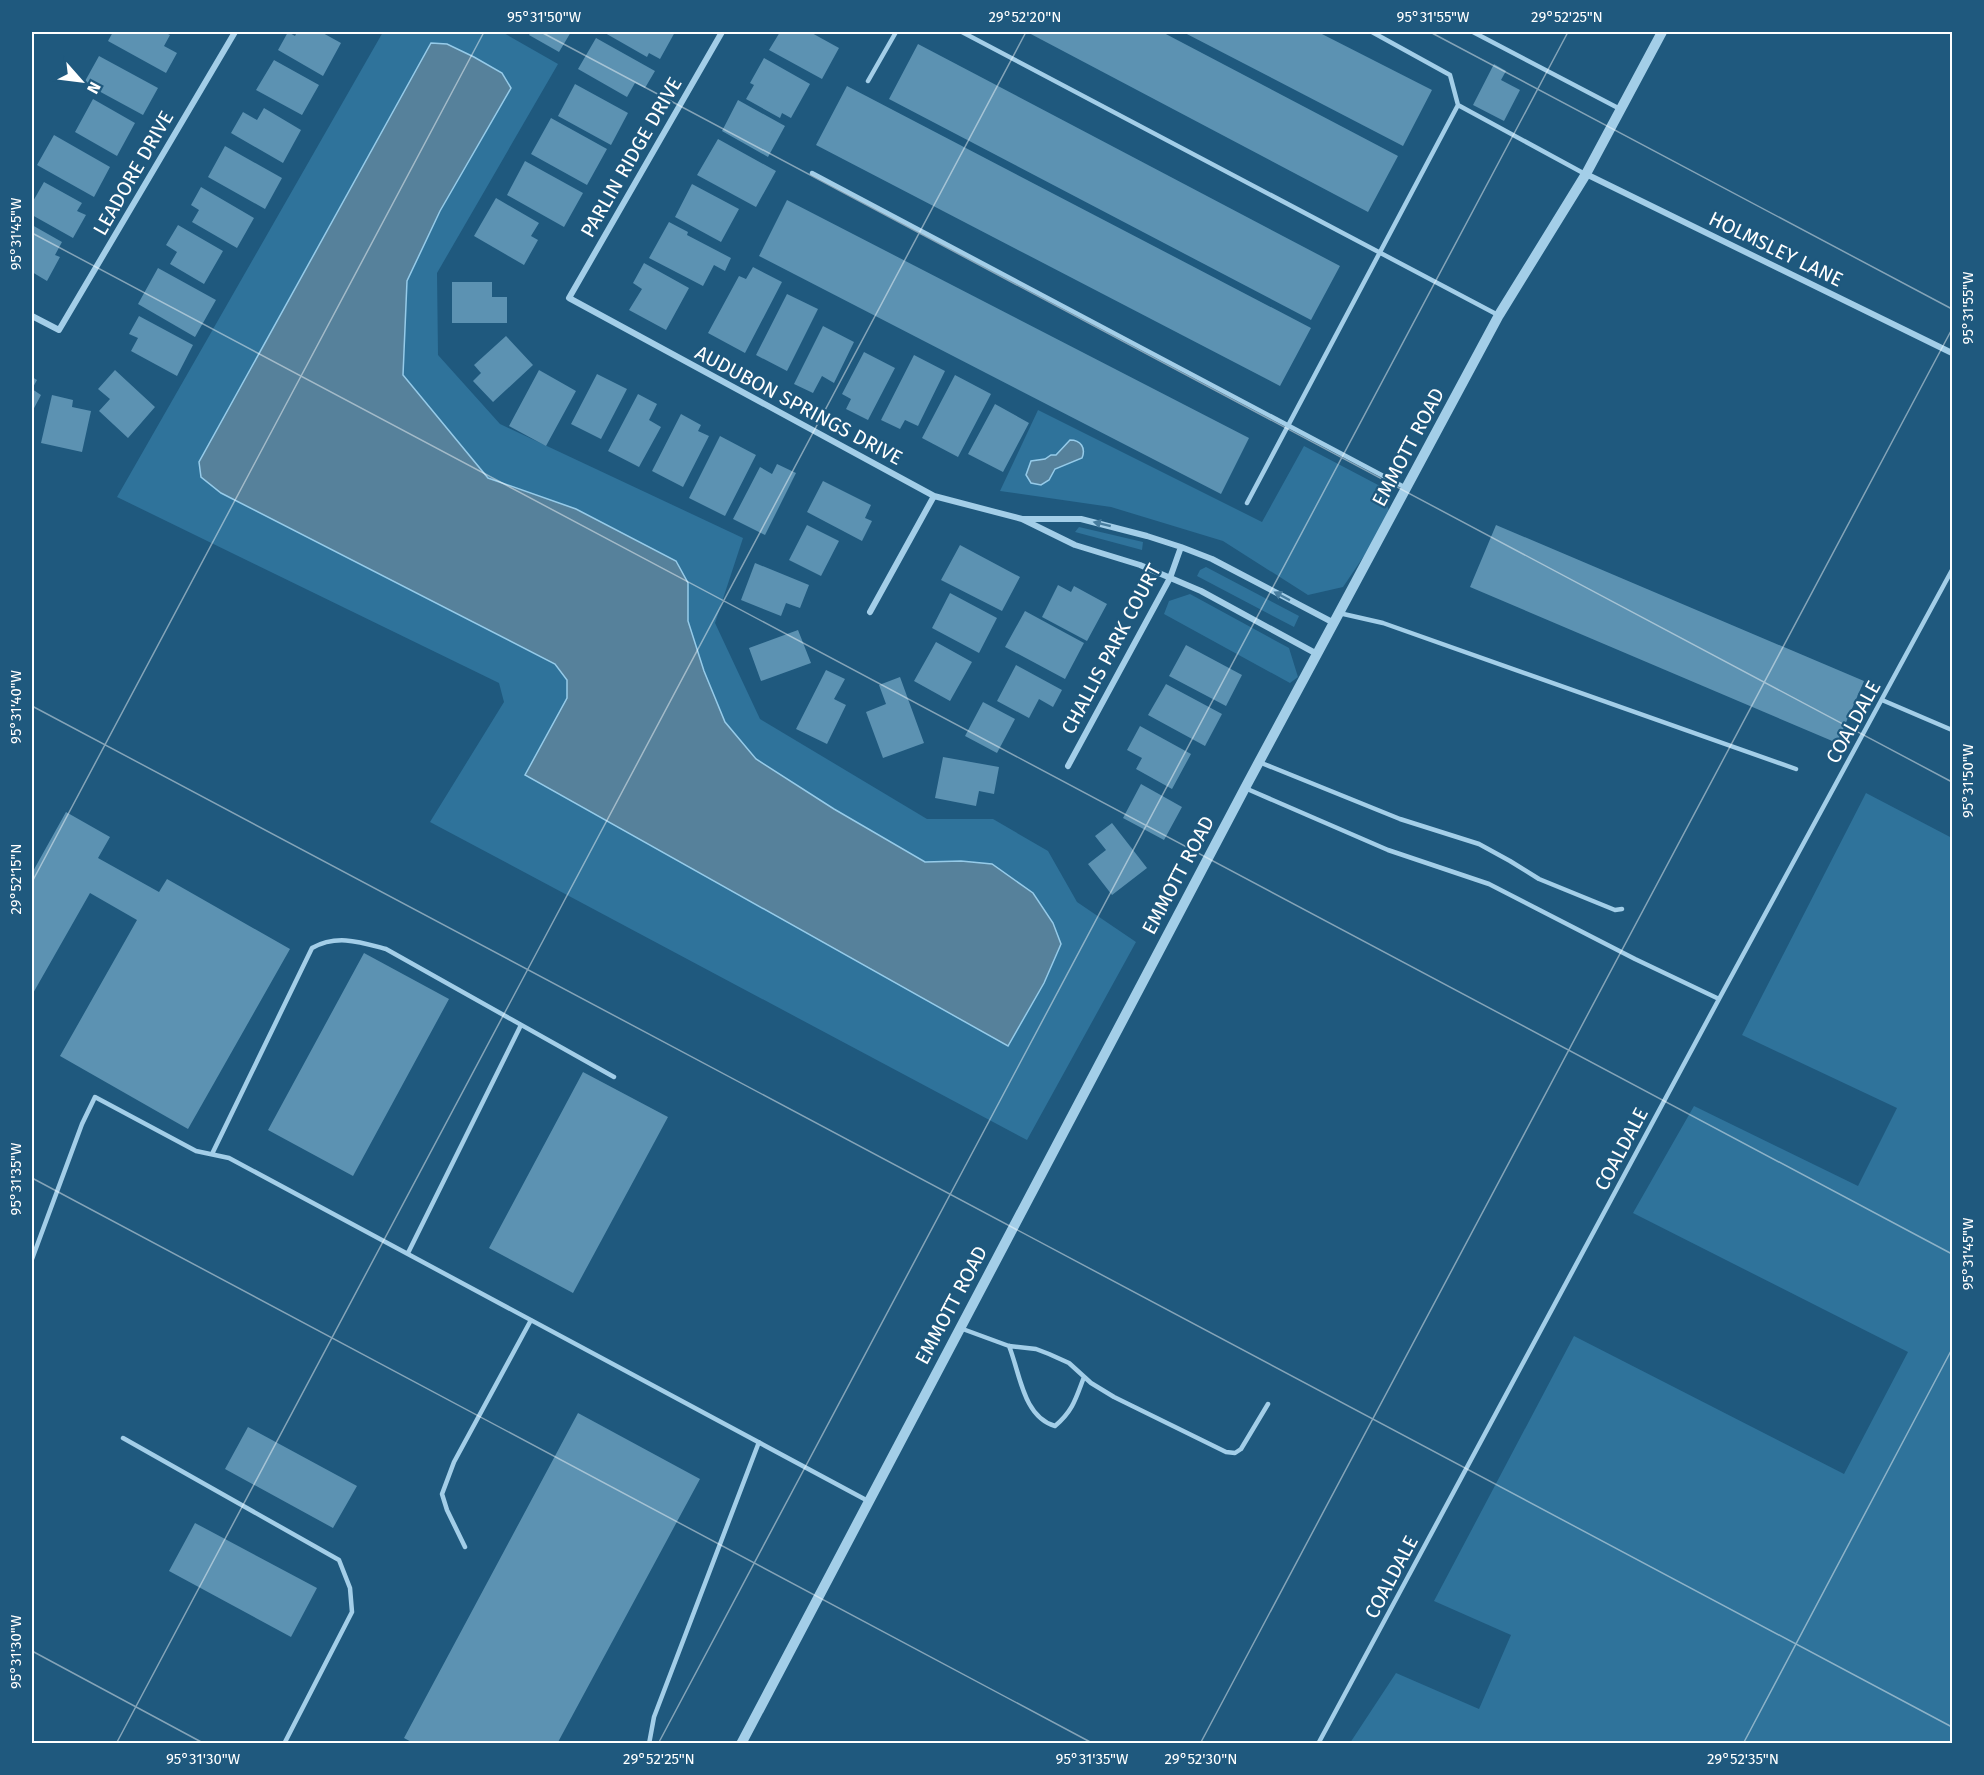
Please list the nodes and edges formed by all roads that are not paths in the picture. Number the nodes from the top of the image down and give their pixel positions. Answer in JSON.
{"nodes":[{"id":1,"x":235,"y":32,"type":"edge"},
{"id":2,"x":722,"y":32,"type":"edge"},
{"id":3,"x":896,"y":32,"type":"edge"},
{"id":4,"x":962,"y":32,"type":"edge"},
{"id":5,"x":1372,"y":32,"type":"edge"},
{"id":6,"x":1473,"y":32,"type":"edge"},
{"id":7,"x":1662,"y":32,"type":"edge"},
{"id":8,"x":868,"y":81,"type":"dead end"},
{"id":9,"x":1458,"y":105,"type":"junction"},
{"id":10,"x":1620,"y":109,"type":"junction"},
{"id":11,"x":812,"y":173,"type":"dead end"},
{"id":12,"x":1586,"y":174,"type":"junction"},
{"id":13,"x":1380,"y":252,"type":"junction"},
{"id":14,"x":569,"y":298,"type":"joint"},
{"id":15,"x":1499,"y":315,"type":"junction"},
{"id":16,"x":32,"y":316,"type":"edge"},
{"id":17,"x":1953,"y":353,"type":"edge"},
{"id":18,"x":1287,"y":425,"type":"junction"},
{"id":19,"x":1406,"y":488,"type":"junction"},
{"id":20,"x":934,"y":496,"type":"junction"},
{"id":21,"x":1247,"y":503,"type":"dead end"},
{"id":22,"x":1022,"y":519,"type":"junction"},
{"id":23,"x":1181,"y":547,"type":"junction"},
{"id":24,"x":1953,"y":570,"type":"edge"},
{"id":25,"x":1170,"y":578,"type":"junction"},
{"id":26,"x":870,"y":612,"type":"dead end"},
{"id":27,"x":1339,"y":613,"type":"junction"},
{"id":28,"x":1334,"y":623,"type":"junction"},
{"id":29,"x":1317,"y":654,"type":"junction"},
{"id":30,"x":1882,"y":700,"type":"junction"},
{"id":31,"x":1953,"y":730,"type":"edge"},
{"id":32,"x":1259,"y":762,"type":"junction"},
{"id":33,"x":1068,"y":766,"type":"dead end"},
{"id":34,"x":1796,"y":769,"type":"dead end"},
{"id":35,"x":1245,"y":788,"type":"junction"},
{"id":36,"x":1622,"y":909,"type":"dead end"},
{"id":37,"x":1719,"y":999,"type":"junction"},
{"id":38,"x":521,"y":1024,"type":"junction"},
{"id":39,"x":614,"y":1077,"type":"dead end"},
{"id":40,"x":212,"y":1154,"type":"junction"},
{"id":41,"x":408,"y":1253,"type":"junction"},
{"id":42,"x":32,"y":1259,"type":"edge"},
{"id":43,"x":531,"y":1320,"type":"junction"},
{"id":44,"x":960,"y":1328,"type":"junction"},
{"id":45,"x":1009,"y":1346,"type":"junction"},
{"id":46,"x":1084,"y":1377,"type":"junction"},
{"id":47,"x":1268,"y":1404,"type":"dead end"},
{"id":48,"x":123,"y":1438,"type":"dead end"},
{"id":49,"x":759,"y":1443,"type":"junction"},
{"id":50,"x":868,"y":1501,"type":"junction"},
{"id":51,"x":465,"y":1547,"type":"dead end"},
{"id":52,"x":284,"y":1743,"type":"edge"},
{"id":53,"x":649,"y":1743,"type":"edge"},
{"id":54,"x":741,"y":1743,"type":"edge"},
{"id":55,"x":1318,"y":1743,"type":"edge"}],
"edges":[{"from":1,"to":16,"type":"street","name":"LEADORE DRIVE"},
{"from":2,"to":14,"type":"street","name":"PARLIN RIDGE DRIVE"},
{"from":3,"to":8,"type":"lane"},
{"from":4,"to":13,"type":"lane"},
{"from":5,"to":9,"type":"lane"},
{"from":6,"to":10,"type":"lane"},
{"from":7,"to":10,"type":"street","name":"EMMOTT ROAD"},
{"from":9,"to":12,"type":"lane"},
{"from":9,"to":13,"type":"lane"},
{"from":10,"to":12,"type":"street","name":"EMMOTT ROAD"},
{"from":11,"to":18,"type":"lane"},
{"from":12,"to":15,"type":"street","name":"EMMOTT ROAD"},
{"from":12,"to":17,"type":"street","name":"HOLMSLEY LANE"},
{"from":13,"to":15,"type":"lane"},
{"from":13,"to":18,"type":"lane"},
{"from":14,"to":20,"type":"street","name":"AUDUBON SPRINGS DRIVE"},
{"from":15,"to":19,"type":"street","name":"EMMOTT ROAD"},
{"from":18,"to":19,"type":"lane"},
{"from":18,"to":21,"type":"lane"},
{"from":19,"to":27,"type":"street","name":"EMMOTT ROAD"},
{"from":20,"to":22,"type":"street","name":"AUDUBON SPRINGS DRIVE"},
{"from":20,"to":26,"type":"street"},
{"from":23,"to":22,"type":"street","name":"AUDUBON SPRINGS DRIVE","one_way":true},
{"from":22,"to":25,"type":"street","name":"AUDUBON SPRINGS DRIVE"},
{"from":23,"to":25,"type":"street","name":"CHALLIS PARK COURT"},
{"from":28,"to":23,"type":"street","name":"AUDUBON SPRINGS DRIVE","one_way":true},
{"from":24,"to":30,"type":"lane","name":"COALDALE"},
{"from":25,"to":29,"type":"street","name":"AUDUBON SPRINGS DRIVE"},
{"from":25,"to":33,"type":"street","name":"CHALLIS PARK COURT"},
{"from":27,"to":28,"type":"street","name":"EMMOTT ROAD"},
{"from":27,"to":34,"type":"lane"},
{"from":28,"to":29,"type":"street","name":"EMMOTT ROAD"},
{"from":29,"to":32,"type":"street","name":"EMMOTT ROAD"},
{"from":30,"to":31,"type":"lane"},
{"from":30,"to":37,"type":"lane","name":"COALDALE"},
{"from":32,"to":35,"type":"street","name":"EMMOTT ROAD"},
{"from":32,"to":36,"type":"lane"},
{"from":35,"to":37,"type":"lane"},
{"from":35,"to":44,"type":"street","name":"EMMOTT ROAD"},
{"from":37,"to":55,"type":"lane","name":"COALDALE"},
{"from":38,"to":39,"type":"lane"},
{"from":38,"to":40,"type":"lane"},
{"from":38,"to":41,"type":"lane"},
{"from":40,"to":41,"type":"lane"},
{"from":40,"to":42,"type":"lane"},
{"from":41,"to":43,"type":"lane"},
{"from":43,"to":49,"type":"lane"},
{"from":43,"to":51,"type":"lane"},
{"from":44,"to":45,"type":"lane"},
{"from":44,"to":50,"type":"street","name":"EMMOTT ROAD"},
{"from":45,"to":46,"type":"lane"},
{"from":45,"to":46,"type":"lane"},
{"from":46,"to":47,"type":"lane"},
{"from":48,"to":52,"type":"lane"},
{"from":49,"to":50,"type":"lane"},
{"from":49,"to":53,"type":"lane"},
{"from":50,"to":54,"type":"street","name":"EMMOTT ROAD"}]}
